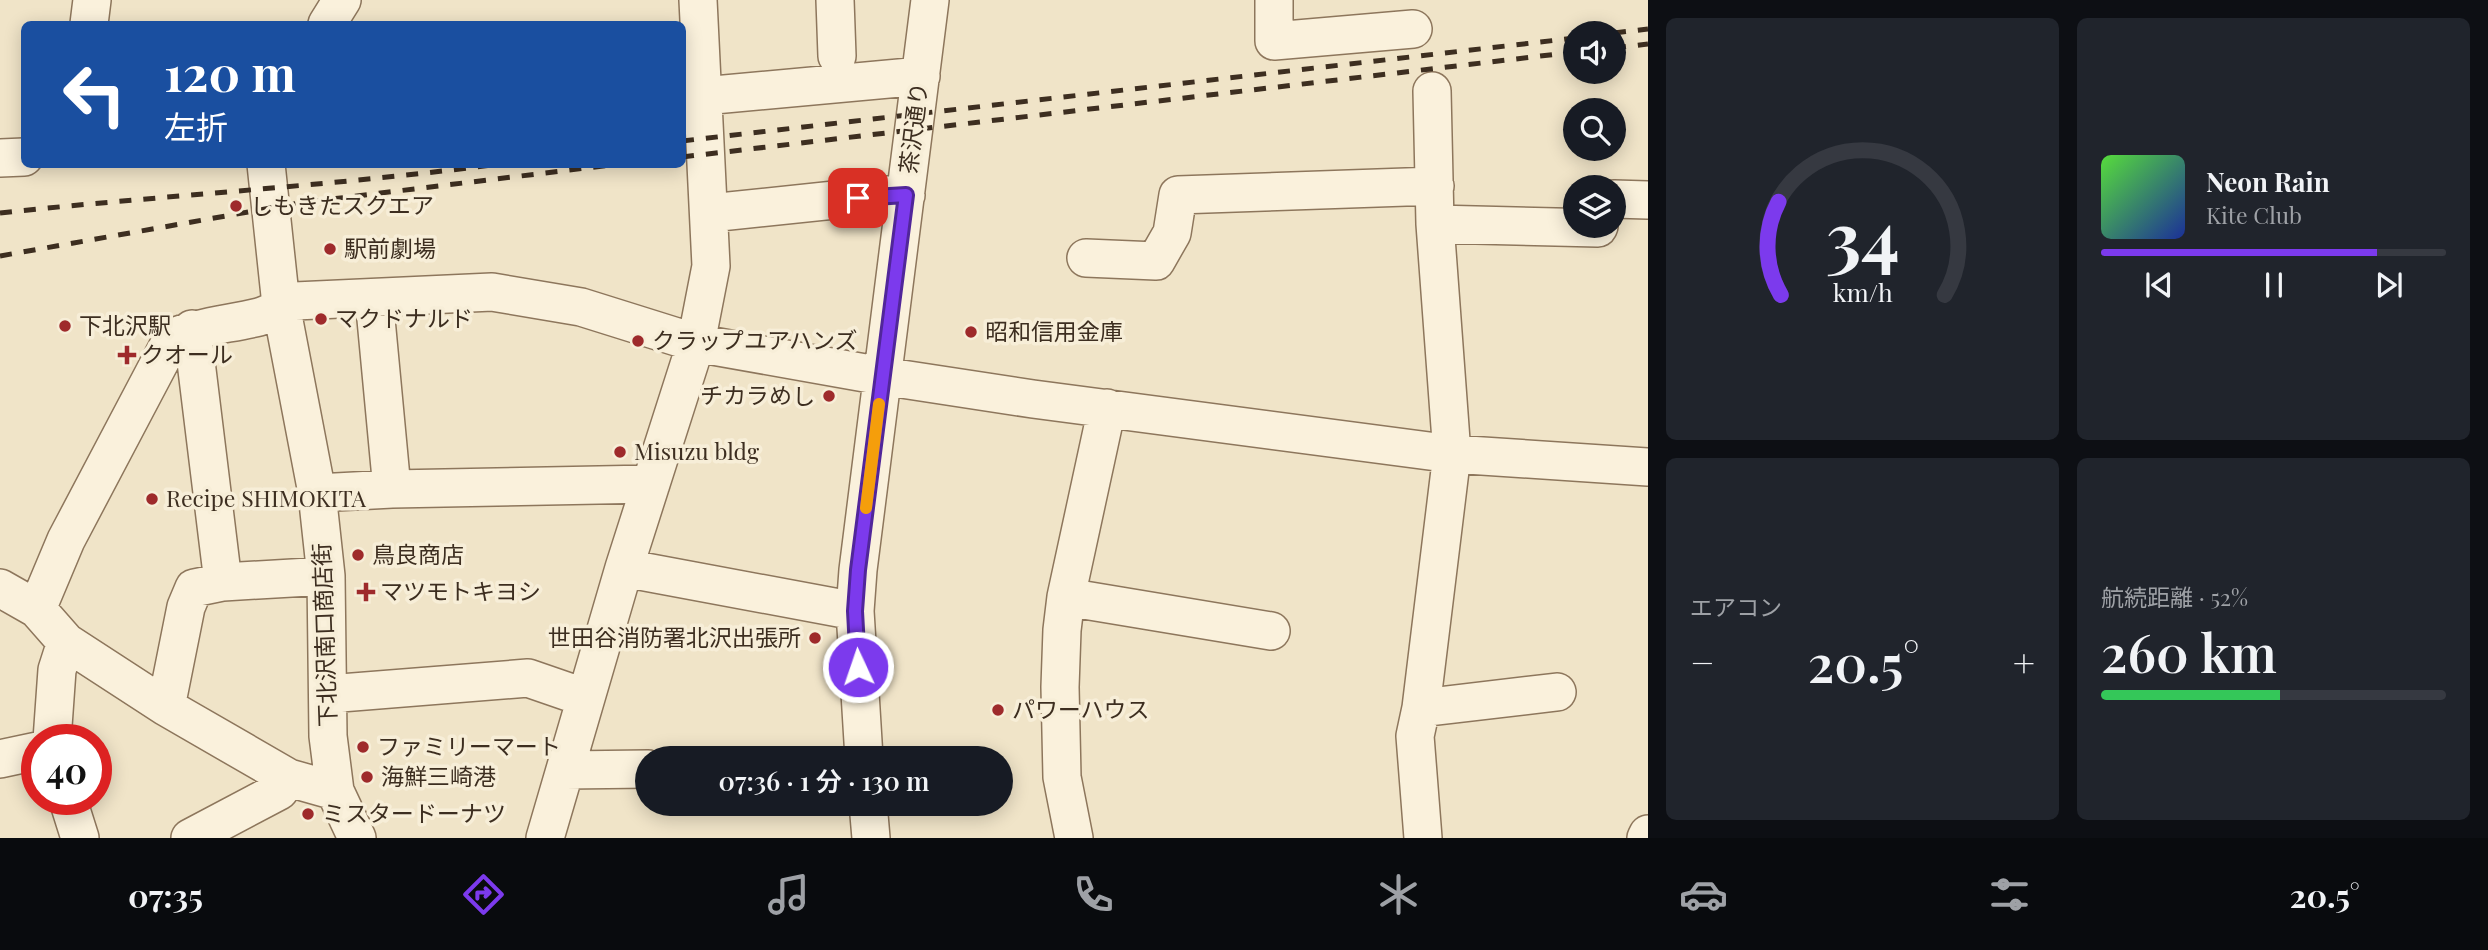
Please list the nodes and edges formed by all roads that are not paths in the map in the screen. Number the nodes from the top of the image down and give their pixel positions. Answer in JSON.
{"nodes":[{"id":1,"x":92,"y":0,"type":"edge"},
{"id":2,"x":342,"y":0,"type":"edge"},
{"id":3,"x":698,"y":0,"type":"edge"},
{"id":4,"x":835,"y":0,"type":"edge"},
{"id":5,"x":929,"y":0,"type":"edge"},
{"id":6,"x":1274,"y":0,"type":"edge"},
{"id":7,"x":89,"y":21,"type":"edge"},
{"id":8,"x":329,"y":21,"type":"edge"},
{"id":9,"x":1413,"y":29,"type":"dead end"},
{"id":10,"x":837,"y":56,"type":"dead end"},
{"id":11,"x":921,"y":76,"type":"junction"},
{"id":12,"x":1432,"y":90,"type":"dead end"},
{"id":13,"x":693,"y":106,"type":"edge"},
{"id":14,"x":21,"y":157,"type":"edge"},
{"id":15,"x":0,"y":158,"type":"edge"},
{"id":16,"x":275,"y":168,"type":"edge"},
{"id":17,"x":1435,"y":186,"type":"junction"},
{"id":18,"x":906,"y":195,"type":"junction"},
{"id":19,"x":1626,"y":199,"type":"edge"},
{"id":20,"x":1648,"y":200,"type":"edge"},
{"id":21,"x":710,"y":212,"type":"junction"},
{"id":22,"x":1435,"y":224,"type":"junction"},
{"id":23,"x":1563,"y":227,"type":"edge"},
{"id":24,"x":1086,"y":258,"type":"dead end"},
{"id":25,"x":374,"y":298,"type":"junction"},
{"id":26,"x":281,"y":305,"type":"junction"},
{"id":27,"x":183,"y":333,"type":"junction"},
{"id":28,"x":696,"y":343,"type":"junction"},
{"id":29,"x":882,"y":376,"type":"junction"},
{"id":30,"x":1107,"y":408,"type":"junction"},
{"id":31,"x":1452,"y":454,"type":"junction"},
{"id":32,"x":1648,"y":467,"type":"edge"},
{"id":33,"x":651,"y":484,"type":"junction"},
{"id":34,"x":392,"y":489,"type":"junction"},
{"id":35,"x":317,"y":493,"type":"junction"},
{"id":36,"x":624,"y":568,"type":"junction"},
{"id":37,"x":326,"y":576,"type":"junction"},
{"id":38,"x":223,"y":582,"type":"junction"},
{"id":39,"x":0,"y":588,"type":"edge"},
{"id":40,"x":1066,"y":597,"type":"junction"},
{"id":41,"x":37,"y":609,"type":"junction"},
{"id":42,"x":855,"y":611,"type":"junction"},
{"id":43,"x":1270,"y":631,"type":"dead end"},
{"id":44,"x":66,"y":642,"type":"junction"},
{"id":45,"x":1557,"y":692,"type":"dead end"},
{"id":46,"x":328,"y":694,"type":"junction"},
{"id":47,"x":586,"y":698,"type":"junction"},
{"id":48,"x":166,"y":707,"type":"junction"},
{"id":49,"x":1421,"y":708,"type":"junction"},
{"id":50,"x":53,"y":724,"type":"edge"},
{"id":51,"x":863,"y":746,"type":"edge"},
{"id":52,"x":21,"y":754,"type":"edge"},
{"id":53,"x":0,"y":759,"type":"edge"},
{"id":54,"x":635,"y":769,"type":"edge"},
{"id":55,"x":566,"y":770,"type":"junction"},
{"id":56,"x":289,"y":778,"type":"junction"},
{"id":57,"x":335,"y":791,"type":"junction"},
{"id":58,"x":73,"y":815,"type":"edge"},
{"id":59,"x":869,"y":816,"type":"edge"},
{"id":60,"x":80,"y":838,"type":"edge"},
{"id":61,"x":190,"y":838,"type":"edge"},
{"id":62,"x":357,"y":838,"type":"edge"},
{"id":63,"x":545,"y":838,"type":"edge"},
{"id":64,"x":870,"y":838,"type":"edge"},
{"id":65,"x":1074,"y":838,"type":"edge"},
{"id":66,"x":1423,"y":838,"type":"edge"}],
"edges":[{"from":1,"to":7,"type":"street"},
{"from":2,"to":8,"type":"street"},
{"from":3,"to":13,"type":"street"},
{"from":4,"to":10,"type":"street"},
{"from":5,"to":11,"type":"street","name":"茶沢通り"},
{"from":6,"to":9,"type":"street"},
{"from":11,"to":13,"type":"street"},
{"from":11,"to":18,"type":"street","name":"茶沢通り"},
{"from":12,"to":17,"type":"street"},
{"from":13,"to":21,"type":"street"},
{"from":14,"to":15,"type":"street"},
{"from":16,"to":26,"type":"street","name":"下北沢南口商店街"},
{"from":17,"to":22,"type":"street"},
{"from":17,"to":24,"type":"street"},
{"from":18,"to":21,"type":"street"},
{"from":18,"to":29,"type":"street","name":"茶沢通り"},
{"from":19,"to":20,"type":"street"},
{"from":21,"to":28,"type":"street"},
{"from":22,"to":23,"type":"street"},
{"from":22,"to":31,"type":"street"},
{"from":25,"to":26,"type":"street"},
{"from":25,"to":28,"type":"street"},
{"from":25,"to":34,"type":"street"},
{"from":26,"to":27,"type":"street"},
{"from":26,"to":35,"type":"street","name":"下北沢南口商店街"},
{"from":27,"to":38,"type":"street"},
{"from":27,"to":41,"type":"street"},
{"from":28,"to":29,"type":"street"},
{"from":28,"to":33,"type":"street"},
{"from":29,"to":30,"type":"street"},
{"from":29,"to":42,"type":"street","name":"茶沢通り"},
{"from":30,"to":31,"type":"street"},
{"from":30,"to":40,"type":"street"},
{"from":31,"to":32,"type":"street"},
{"from":31,"to":49,"type":"street"},
{"from":33,"to":34,"type":"street"},
{"from":33,"to":36,"type":"street"},
{"from":34,"to":35,"type":"street"},
{"from":35,"to":37,"type":"street","name":"下北沢南口商店街"},
{"from":36,"to":42,"type":"street"},
{"from":36,"to":47,"type":"street"},
{"from":37,"to":38,"type":"street"},
{"from":37,"to":46,"type":"street","name":"下北沢南口商店街"},
{"from":38,"to":48,"type":"street"},
{"from":39,"to":41,"type":"street"},
{"from":40,"to":43,"type":"street"},
{"from":40,"to":65,"type":"street"},
{"from":41,"to":44,"type":"street"},
{"from":42,"to":51,"type":"street","name":"茶沢通り"},
{"from":44,"to":48,"type":"street"},
{"from":44,"to":50,"type":"street"},
{"from":45,"to":49,"type":"street"},
{"from":46,"to":47,"type":"street"},
{"from":46,"to":57,"type":"street","name":"下北沢南口商店街"},
{"from":47,"to":55,"type":"street"},
{"from":48,"to":56,"type":"street"},
{"from":49,"to":66,"type":"street"},
{"from":52,"to":53,"type":"street"},
{"from":54,"to":55,"type":"street"},
{"from":55,"to":63,"type":"street"},
{"from":56,"to":57,"type":"street"},
{"from":56,"to":61,"type":"street"},
{"from":57,"to":62,"type":"street","name":"下北沢南口商店街"},
{"from":58,"to":60,"type":"street"},
{"from":59,"to":64,"type":"street"}]}
